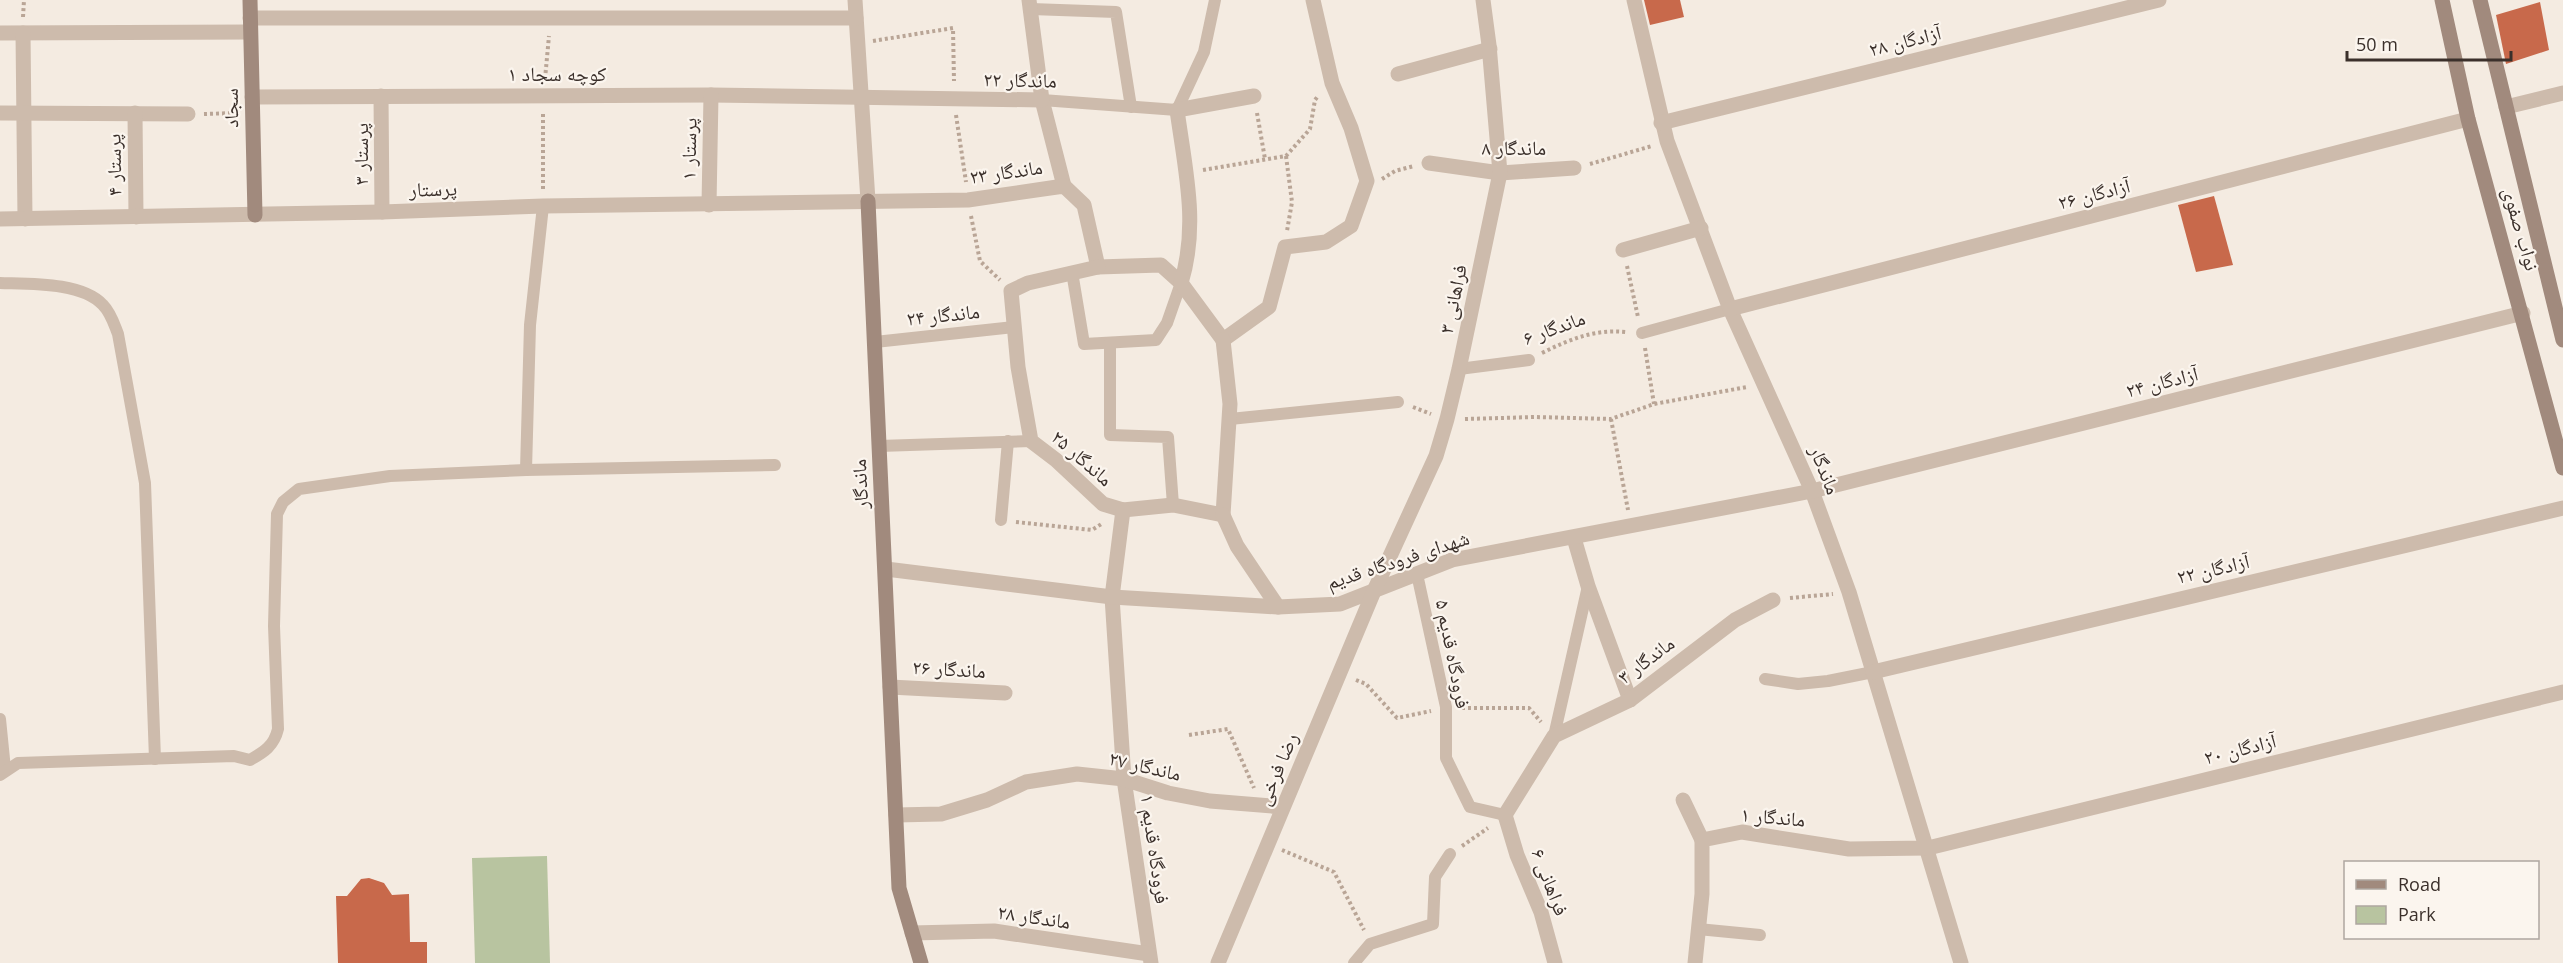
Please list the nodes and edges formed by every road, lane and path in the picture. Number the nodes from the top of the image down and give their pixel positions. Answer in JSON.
{"nodes":[{"id":1,"x":250,"y":0,"type":"edge"},
{"id":2,"x":855,"y":0,"type":"edge"},
{"id":3,"x":1215,"y":0,"type":"edge"},
{"id":4,"x":1314,"y":0,"type":"edge"},
{"id":5,"x":1483,"y":0,"type":"edge"},
{"id":6,"x":1634,"y":0,"type":"edge"},
{"id":7,"x":2159,"y":0,"type":"edge"},
{"id":8,"x":2442,"y":0,"type":"edge"},
{"id":9,"x":2480,"y":0,"type":"edge"},
{"id":10,"x":1030,"y":5,"type":"edge"},
{"id":11,"x":856,"y":18,"type":"junction"},
{"id":12,"x":250,"y":25,"type":"junction"},
{"id":13,"x":0,"y":33,"type":"edge"},
{"id":14,"x":23,"y":33,"type":"junction"},
{"id":15,"x":858,"y":44,"type":"junction"},
{"id":16,"x":1490,"y":49,"type":"junction"},
{"id":17,"x":1398,"y":74,"type":"dead end"},
{"id":18,"x":1332,"y":83,"type":"junction"},
{"id":19,"x":2563,"y":93,"type":"edge"},
{"id":20,"x":711,"y":94,"type":"junction"},
{"id":21,"x":381,"y":96,"type":"junction"},
{"id":22,"x":1254,"y":96,"type":"joint"},
{"id":23,"x":252,"y":97,"type":"junction"},
{"id":24,"x":862,"y":97,"type":"junction"},
{"id":25,"x":954,"y":100,"type":"junction"},
{"id":26,"x":1042,"y":100,"type":"junction"},
{"id":27,"x":1131,"y":107,"type":"junction"},
{"id":28,"x":2506,"y":107,"type":"junction"},
{"id":29,"x":1177,"y":110,"type":"junction"},
{"id":30,"x":0,"y":113,"type":"edge"},
{"id":31,"x":25,"y":113,"type":"junction"},
{"id":32,"x":135,"y":113,"type":"junction"},
{"id":33,"x":252,"y":113,"type":"junction"},
{"id":34,"x":188,"y":114,"type":"joint"},
{"id":35,"x":2468,"y":119,"type":"junction"},
{"id":36,"x":1661,"y":123,"type":"junction"},
{"id":37,"x":1667,"y":141,"type":"junction"},
{"id":38,"x":1286,"y":156,"type":"junction"},
{"id":39,"x":1265,"y":159,"type":"junction"},
{"id":40,"x":1430,"y":163,"type":"joint"},
{"id":41,"x":1574,"y":168,"type":"joint"},
{"id":42,"x":1185,"y":173,"type":"junction"},
{"id":43,"x":1500,"y":173,"type":"junction"},
{"id":44,"x":1064,"y":186,"type":"junction"},
{"id":45,"x":1364,"y":190,"type":"junction"},
{"id":46,"x":968,"y":200,"type":"junction"},
{"id":47,"x":868,"y":201,"type":"junction"},
{"id":48,"x":709,"y":205,"type":"junction"},
{"id":49,"x":543,"y":206,"type":"junction"},
{"id":50,"x":382,"y":212,"type":"junction"},
{"id":51,"x":255,"y":215,"type":"junction"},
{"id":52,"x":136,"y":217,"type":"junction"},
{"id":53,"x":0,"y":219,"type":"edge"},
{"id":54,"x":25,"y":219,"type":"junction"},
{"id":55,"x":1701,"y":228,"type":"junction"},
{"id":56,"x":1285,"y":246,"type":"junction"},
{"id":57,"x":1623,"y":250,"type":"dead end"},
{"id":58,"x":1098,"y":267,"type":"junction"},
{"id":59,"x":1072,"y":272,"type":"junction"},
{"id":60,"x":0,"y":283,"type":"edge"},
{"id":61,"x":1181,"y":283,"type":"junction"},
{"id":62,"x":1011,"y":291,"type":"junction"},
{"id":63,"x":1730,"y":309,"type":"junction"},
{"id":64,"x":2523,"y":313,"type":"junction"},
{"id":65,"x":2560,"y":315,"type":"edge"},
{"id":66,"x":1014,"y":327,"type":"junction"},
{"id":67,"x":1642,"y":333,"type":"joint"},
{"id":68,"x":1222,"y":340,"type":"junction"},
{"id":69,"x":2563,"y":340,"type":"edge"},
{"id":70,"x":875,"y":342,"type":"junction"},
{"id":71,"x":1110,"y":343,"type":"junction"},
{"id":72,"x":1529,"y":360,"type":"joint"},
{"id":73,"x":1460,"y":369,"type":"junction"},
{"id":74,"x":1766,"y":383,"type":"junction"},
{"id":75,"x":1398,"y":402,"type":"joint"},
{"id":76,"x":1230,"y":419,"type":"junction"},
{"id":77,"x":1447,"y":419,"type":"junction"},
{"id":78,"x":1611,"y":419,"type":"junction"},
{"id":79,"x":1008,"y":441,"type":"junction"},
{"id":80,"x":1030,"y":441,"type":"junction"},
{"id":81,"x":879,"y":446,"type":"junction"},
{"id":82,"x":775,"y":465,"type":"dead end"},
{"id":83,"x":2563,"y":468,"type":"edge"},
{"id":84,"x":526,"y":470,"type":"junction"},
{"id":85,"x":1812,"y":490,"type":"junction"},
{"id":86,"x":1173,"y":505,"type":"junction"},
{"id":87,"x":2563,"y":508,"type":"edge"},
{"id":88,"x":1122,"y":510,"type":"junction"},
{"id":89,"x":1223,"y":515,"type":"junction"},
{"id":90,"x":1001,"y":520,"type":"joint"},
{"id":91,"x":1631,"y":527,"type":"junction"},
{"id":92,"x":1574,"y":538,"type":"junction"},
{"id":93,"x":886,"y":568,"type":"junction"},
{"id":94,"x":1417,"y":574,"type":"junction"},
{"id":95,"x":1588,"y":586,"type":"junction"},
{"id":96,"x":1374,"y":591,"type":"junction"},
{"id":97,"x":1849,"y":592,"type":"junction"},
{"id":98,"x":1112,"y":597,"type":"junction"},
{"id":99,"x":1773,"y":600,"type":"joint"},
{"id":100,"x":1278,"y":607,"type":"junction"},
{"id":101,"x":1873,"y":672,"type":"junction"},
{"id":102,"x":1341,"y":674,"type":"junction"},
{"id":103,"x":1765,"y":679,"type":"dead end"},
{"id":104,"x":890,"y":687,"type":"junction"},
{"id":105,"x":2563,"y":692,"type":"edge"},
{"id":106,"x":1005,"y":693,"type":"dead end"},
{"id":107,"x":1630,"y":700,"type":"junction"},
{"id":108,"x":1446,"y":707,"type":"junction"},
{"id":109,"x":0,"y":719,"type":"edge"},
{"id":110,"x":1189,"y":735,"type":"dead end"},
{"id":111,"x":1554,"y":736,"type":"junction"},
{"id":112,"x":155,"y":759,"type":"junction"},
{"id":113,"x":3,"y":772,"type":"edge"},
{"id":114,"x":1124,"y":779,"type":"junction"},
{"id":115,"x":1683,"y":800,"type":"dead end"},
{"id":116,"x":1261,"y":805,"type":"junction"},
{"id":117,"x":1283,"y":807,"type":"junction"},
{"id":118,"x":896,"y":815,"type":"junction"},
{"id":119,"x":1505,"y":815,"type":"junction"},
{"id":120,"x":1702,"y":840,"type":"junction"},
{"id":121,"x":1268,"y":844,"type":"junction"},
{"id":122,"x":1928,"y":848,"type":"junction"},
{"id":123,"x":1450,"y":854,"type":"joint"},
{"id":124,"x":1698,"y":929,"type":"junction"},
{"id":125,"x":912,"y":933,"type":"junction"},
{"id":126,"x":1760,"y":935,"type":"dead end"},
{"id":127,"x":1370,"y":944,"type":"junction"},
{"id":128,"x":1150,"y":959,"type":"edge"},
{"id":129,"x":921,"y":963,"type":"edge"},
{"id":130,"x":1218,"y":963,"type":"edge"},
{"id":131,"x":1354,"y":963,"type":"edge"},
{"id":132,"x":1555,"y":963,"type":"edge"},
{"id":133,"x":1695,"y":963,"type":"edge"},
{"id":134,"x":1961,"y":963,"type":"edge"}],
"edges":[{"from":1,"to":12,"type":"street","name":"سجاد"},
{"from":2,"to":11,"type":"street","name":"ماندگار"},
{"from":3,"to":29,"type":"lane"},
{"from":4,"to":18,"type":"street"},
{"from":5,"to":16,"type":"street","name":"فراهانی ۳"},
{"from":6,"to":36,"type":"street","name":"ماندگار"},
{"from":7,"to":36,"type":"street","name":"آزادگان ۲۸"},
{"from":8,"to":35,"type":"street","name":"نواب صفوی"},
{"from":9,"to":28,"type":"street","name":"نواب صفوی"},
{"from":10,"to":26,"type":"street"},
{"from":10,"to":27,"type":"lane"},
{"from":11,"to":12,"type":"street"},
{"from":11,"to":15,"type":"street","name":"ماندگار"},
{"from":12,"to":14,"type":"street"},
{"from":12,"to":23,"type":"street","name":"سجاد"},
{"from":13,"to":14,"type":"street"},
{"from":14,"to":31,"type":"street"},
{"from":15,"to":24,"type":"street","name":"ماندگار"},
{"from":15,"to":25,"type":"path"},
{"from":16,"to":17,"type":"street"},
{"from":16,"to":43,"type":"street","name":"فراهانی ۳"},
{"from":18,"to":38,"type":"path"},
{"from":18,"to":45,"type":"street"},
{"from":19,"to":28,"type":"street"},
{"from":20,"to":21,"type":"street","name":"کوچه سجاد ۱"},
{"from":20,"to":24,"type":"street","name":"کوچه سجاد ۱"},
{"from":20,"to":48,"type":"street","name":"پرستار ۱"},
{"from":21,"to":23,"type":"street","name":"کوچه سجاد ۱"},
{"from":21,"to":50,"type":"street","name":"پرستار ۳"},
{"from":22,"to":29,"type":"street"},
{"from":22,"to":39,"type":"path"},
{"from":23,"to":33,"type":"street","name":"سجاد"},
{"from":24,"to":25,"type":"street","name":"ماندگار ۲۲"},
{"from":24,"to":47,"type":"street","name":"ماندگار"},
{"from":25,"to":26,"type":"street","name":"ماندگار ۲۲"},
{"from":25,"to":46,"type":"path"},
{"from":26,"to":27,"type":"lane","name":"ماندگار ۲۲"},
{"from":26,"to":44,"type":"street"},
{"from":27,"to":29,"type":"lane","name":"ماندگار ۲۲"},
{"from":28,"to":65,"type":"street","name":"نواب صفوی"},
{"from":29,"to":42,"type":"street"},
{"from":30,"to":31,"type":"street"},
{"from":31,"to":32,"type":"street"},
{"from":31,"to":54,"type":"street"},
{"from":32,"to":34,"type":"street"},
{"from":32,"to":52,"type":"street","name":"پرستار ۴"},
{"from":33,"to":34,"type":"path"},
{"from":33,"to":51,"type":"street","name":"سجاد"},
{"from":35,"to":63,"type":"street","name":"آزادگان ۲۶"},
{"from":35,"to":64,"type":"street","name":"نواب صفوی"},
{"from":36,"to":37,"type":"street","name":"ماندگار"},
{"from":37,"to":41,"type":"path"},
{"from":37,"to":55,"type":"street","name":"ماندگار"},
{"from":38,"to":39,"type":"path"},
{"from":38,"to":56,"type":"path"},
{"from":39,"to":42,"type":"path"},
{"from":40,"to":43,"type":"street","name":"ماندگار ۸"},
{"from":40,"to":45,"type":"path"},
{"from":41,"to":43,"type":"street","name":"ماندگار ۸"},
{"from":42,"to":61,"type":"street"},
{"from":43,"to":73,"type":"street","name":"فراهانی ۳"},
{"from":44,"to":46,"type":"street","name":"ماندگار ۲۳"},
{"from":44,"to":58,"type":"street","name":"ماندگار ۲۳"},
{"from":45,"to":56,"type":"street"},
{"from":46,"to":47,"type":"street","name":"ماندگار ۲۳"},
{"from":46,"to":62,"type":"path"},
{"from":47,"to":48,"type":"street","name":"پرستار"},
{"from":47,"to":70,"type":"street","name":"ماندگار"},
{"from":48,"to":49,"type":"street","name":"پرستار"},
{"from":49,"to":50,"type":"street","name":"پرستار"},
{"from":49,"to":84,"type":"lane"},
{"from":50,"to":51,"type":"street","name":"پرستار"},
{"from":51,"to":52,"type":"street","name":"پرستار"},
{"from":52,"to":54,"type":"street","name":"پرستار"},
{"from":53,"to":54,"type":"street","name":"پرستار"},
{"from":55,"to":57,"type":"street"},
{"from":55,"to":63,"type":"street","name":"ماندگار"},
{"from":56,"to":68,"type":"street"},
{"from":58,"to":59,"type":"street"},
{"from":58,"to":61,"type":"street"},
{"from":59,"to":62,"type":"street"},
{"from":59,"to":71,"type":"lane"},
{"from":60,"to":112,"type":"lane"},
{"from":61,"to":68,"type":"street"},
{"from":61,"to":71,"type":"lane"},
{"from":62,"to":66,"type":"street"},
{"from":63,"to":67,"type":"lane"},
{"from":63,"to":74,"type":"street","name":"ماندگار"},
{"from":64,"to":83,"type":"street","name":"نواب صفوی"},
{"from":64,"to":85,"type":"street","name":"آزادگان ۲۴"},
{"from":65,"to":69,"type":"street","name":"نواب صفوی"},
{"from":66,"to":70,"type":"lane","name":"ماندگار ۲۴"},
{"from":66,"to":80,"type":"street"},
{"from":67,"to":72,"type":"path","name":"ماندگار ۶"},
{"from":68,"to":76,"type":"street"},
{"from":70,"to":81,"type":"street","name":"ماندگار"},
{"from":71,"to":86,"type":"lane"},
{"from":72,"to":73,"type":"lane","name":"ماندگار ۶"},
{"from":73,"to":77,"type":"street","name":"فراهانی ۳"},
{"from":74,"to":78,"type":"path"},
{"from":74,"to":85,"type":"street","name":"ماندگار"},
{"from":75,"to":76,"type":"lane"},
{"from":75,"to":77,"type":"path"},
{"from":76,"to":89,"type":"street"},
{"from":77,"to":78,"type":"path"},
{"from":77,"to":96,"type":"street","name":"فراهانی ۳"},
{"from":78,"to":91,"type":"path"},
{"from":79,"to":80,"type":"lane","name":"ماندگار ۲۵"},
{"from":79,"to":81,"type":"lane","name":"ماندگار ۲۵"},
{"from":79,"to":90,"type":"lane"},
{"from":80,"to":88,"type":"street","name":"ماندگار ۲۵"},
{"from":81,"to":93,"type":"street","name":"ماندگار"},
{"from":82,"to":84,"type":"lane"},
{"from":84,"to":112,"type":"lane"},
{"from":85,"to":91,"type":"street","name":"شهدای فرودگاه قدیم"},
{"from":85,"to":97,"type":"street","name":"ماندگار"},
{"from":86,"to":88,"type":"street","name":"ماندگار ۲۵"},
{"from":86,"to":89,"type":"street","name":"ماندگار ۲۵"},
{"from":87,"to":101,"type":"street","name":"آزادگان ۲۲"},
{"from":88,"to":90,"type":"path"},
{"from":88,"to":98,"type":"street","name":"فرودگاه قدیم ۱"},
{"from":89,"to":100,"type":"street"},
{"from":91,"to":92,"type":"street","name":"شهدای فرودگاه قدیم"},
{"from":92,"to":94,"type":"street","name":"شهدای فرودگاه قدیم"},
{"from":92,"to":95,"type":"street"},
{"from":93,"to":98,"type":"street","name":"شهدای فرودگاه قدیم"},
{"from":93,"to":104,"type":"street","name":"ماندگار"},
{"from":94,"to":96,"type":"street","name":"شهدای فرودگاه قدیم"},
{"from":94,"to":108,"type":"lane","name":"فرودگاه قدیم ۵"},
{"from":95,"to":107,"type":"street"},
{"from":95,"to":111,"type":"lane"},
{"from":96,"to":100,"type":"street","name":"شهدای فرودگاه قدیم"},
{"from":96,"to":102,"type":"street","name":"رضا فرخی"},
{"from":97,"to":99,"type":"path"},
{"from":97,"to":101,"type":"street","name":"ماندگار"},
{"from":98,"to":100,"type":"street","name":"شهدای فرودگاه قدیم"},
{"from":98,"to":114,"type":"street","name":"فرودگاه قدیم ۱"},
{"from":99,"to":107,"type":"street","name":"ماندگار ۳"},
{"from":101,"to":103,"type":"lane"},
{"from":101,"to":122,"type":"street","name":"ماندگار"},
{"from":102,"to":108,"type":"path"},
{"from":102,"to":117,"type":"street","name":"رضا فرخی"},
{"from":104,"to":106,"type":"street","name":"ماندگار ۲۶"},
{"from":104,"to":118,"type":"street","name":"ماندگار"},
{"from":105,"to":122,"type":"street","name":"آزادگان ۲۰"},
{"from":107,"to":111,"type":"street","name":"ماندگار ۳"},
{"from":108,"to":111,"type":"path"},
{"from":108,"to":119,"type":"lane","name":"فرودگاه قدیم ۵"},
{"from":109,"to":113,"type":"lane"},
{"from":110,"to":116,"type":"path"},
{"from":111,"to":119,"type":"street"},
{"from":112,"to":113,"type":"lane"},
{"from":114,"to":116,"type":"street","name":"ماندگار ۲۷"},
{"from":114,"to":118,"type":"street","name":"ماندگار ۲۷"},
{"from":114,"to":128,"type":"street","name":"فرودگاه قدیم ۱"},
{"from":115,"to":120,"type":"street"},
{"from":116,"to":117,"type":"street","name":"ماندگار ۲۷"},
{"from":117,"to":121,"type":"street","name":"رضا فرخی"},
{"from":118,"to":125,"type":"street","name":"ماندگار"},
{"from":119,"to":123,"type":"path"},
{"from":119,"to":132,"type":"street","name":"فراهانی ۶"},
{"from":120,"to":122,"type":"street","name":"ماندگار ۱"},
{"from":120,"to":124,"type":"street"},
{"from":121,"to":127,"type":"path"},
{"from":121,"to":130,"type":"street","name":"رضا فرخی"},
{"from":122,"to":134,"type":"street","name":"ماندگار"},
{"from":123,"to":127,"type":"lane"},
{"from":124,"to":126,"type":"lane"},
{"from":124,"to":133,"type":"street"},
{"from":125,"to":128,"type":"street","name":"ماندگار ۲۸"},
{"from":125,"to":129,"type":"street","name":"ماندگار"},
{"from":127,"to":131,"type":"lane"}]}
